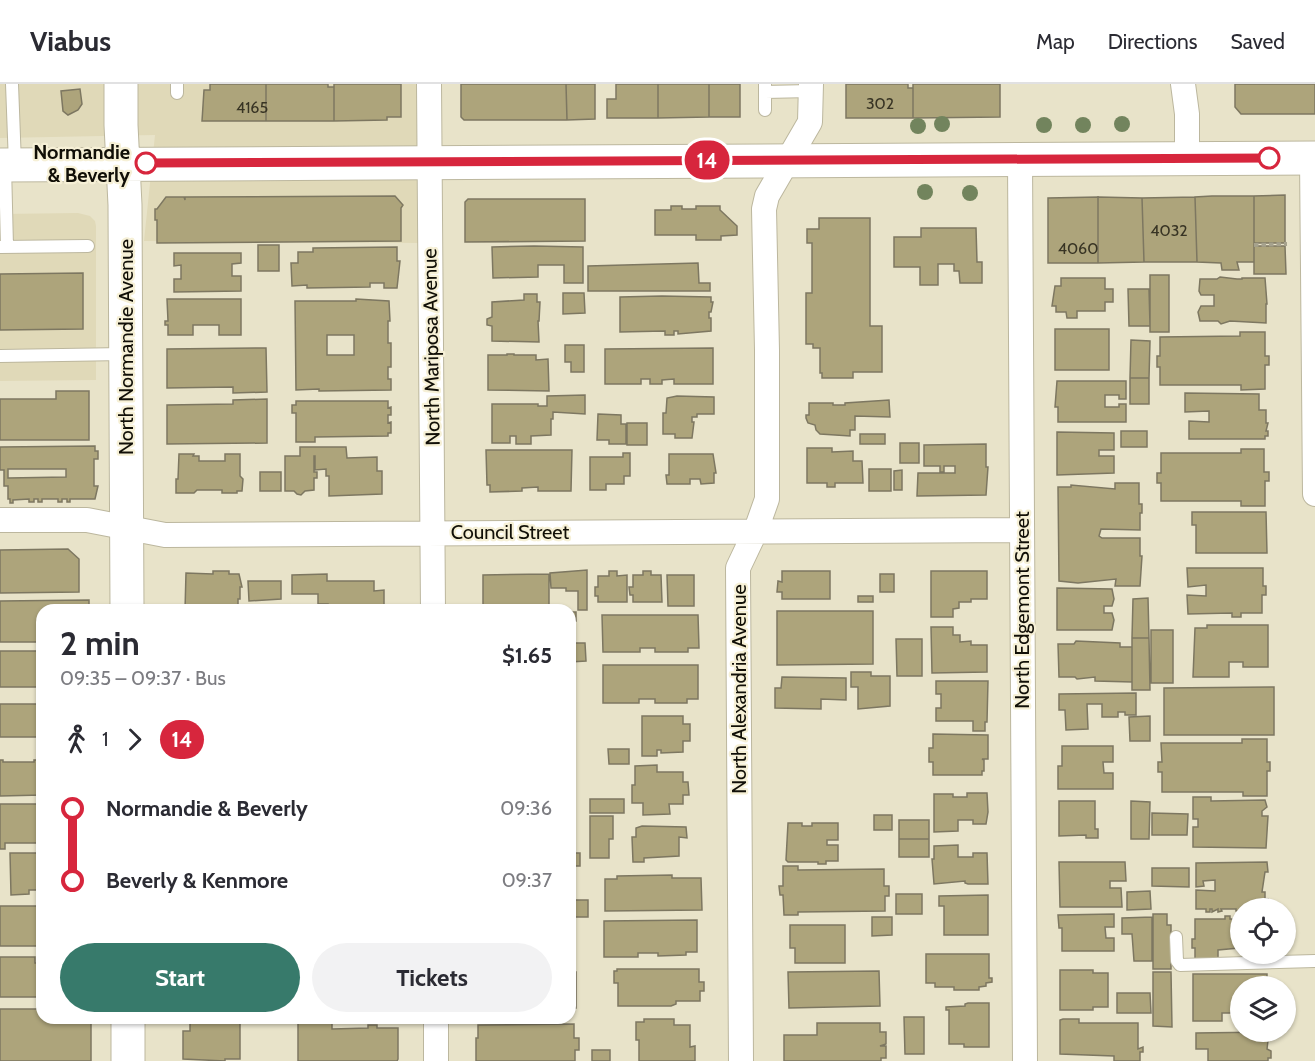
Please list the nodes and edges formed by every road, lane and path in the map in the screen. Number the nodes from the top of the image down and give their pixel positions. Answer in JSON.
{"nodes":[{"id":1,"x":12,"y":84,"type":"edge"},
{"id":2,"x":121,"y":84,"type":"edge"},
{"id":3,"x":429,"y":84,"type":"edge"},
{"id":4,"x":1183,"y":84,"type":"edge"},
{"id":5,"x":765,"y":88,"type":"edge"},
{"id":6,"x":811,"y":88,"type":"edge"},
{"id":7,"x":765,"y":110,"type":"dead end"},
{"id":8,"x":1187,"y":158,"type":"junction"},
{"id":9,"x":1313,"y":158,"type":"edge"},
{"id":10,"x":788,"y":159,"type":"junction"},
{"id":11,"x":1020,"y":159,"type":"junction"},
{"id":12,"x":124,"y":163,"type":"junction"},
{"id":13,"x":429,"y":163,"type":"junction"},
{"id":14,"x":7,"y":165,"type":"edge"},
{"id":15,"x":1254,"y":244,"type":"dead end"},
{"id":16,"x":1287,"y":244,"type":"dead end"},
{"id":17,"x":88,"y":246,"type":"dead end"},
{"id":18,"x":4,"y":247,"type":"edge"},
{"id":19,"x":126,"y":354,"type":"junction"},
{"id":20,"x":0,"y":356,"type":"edge"},
{"id":21,"x":1315,"y":494,"type":"edge"},
{"id":22,"x":0,"y":520,"type":"edge"},
{"id":23,"x":127,"y":528,"type":"junction"},
{"id":24,"x":756,"y":530,"type":"junction"},
{"id":25,"x":1022,"y":530,"type":"junction"},
{"id":26,"x":432,"y":533,"type":"junction"},
{"id":27,"x":127,"y":604,"type":"edge"},
{"id":28,"x":433,"y":604,"type":"edge"},
{"id":29,"x":1176,"y":937,"type":"dead end"},
{"id":30,"x":1315,"y":961,"type":"edge"},
{"id":31,"x":128,"y":1024,"type":"edge"},
{"id":32,"x":436,"y":1024,"type":"edge"},
{"id":33,"x":128,"y":1061,"type":"edge"},
{"id":34,"x":436,"y":1061,"type":"edge"},
{"id":35,"x":741,"y":1061,"type":"edge"},
{"id":36,"x":1024,"y":1061,"type":"edge"}],
"edges":[{"from":1,"to":14,"type":"lane"},
{"from":2,"to":12,"type":"main road","name":"North Normandie Avenue"},
{"from":3,"to":13,"type":"street","name":"North Mariposa Avenue"},
{"from":4,"to":8,"type":"street"},
{"from":5,"to":6,"type":"lane"},
{"from":5,"to":7,"type":"lane"},
{"from":6,"to":10,"type":"street","name":"North Alexandria Avenue"},
{"from":8,"to":9,"type":"main road"},
{"from":8,"to":11,"type":"main road"},
{"from":9,"to":21,"type":"street"},
{"from":10,"to":11,"type":"main road"},
{"from":10,"to":13,"type":"main road"},
{"from":10,"to":24,"type":"street","name":"North Alexandria Avenue"},
{"from":11,"to":25,"type":"street","name":"North Edgemont Street"},
{"from":12,"to":13,"type":"main road"},
{"from":12,"to":14,"type":"main road"},
{"from":12,"to":19,"type":"main road","name":"North Normandie Avenue"},
{"from":13,"to":26,"type":"street","name":"North Mariposa Avenue"},
{"from":14,"to":18,"type":"lane"},
{"from":15,"to":16,"type":"path"},
{"from":17,"to":18,"type":"lane"},
{"from":19,"to":20,"type":"lane"},
{"from":19,"to":23,"type":"main road","name":"North Normandie Avenue"},
{"from":22,"to":23,"type":"street","name":"Council Street"},
{"from":23,"to":26,"type":"street","name":"Council Street"},
{"from":23,"to":27,"type":"main road","name":"North Normandie Avenue"},
{"from":24,"to":25,"type":"street","name":"Council Street"},
{"from":24,"to":26,"type":"street","name":"Council Street"},
{"from":24,"to":35,"type":"street","name":"North Alexandria Avenue"},
{"from":25,"to":36,"type":"street","name":"North Edgemont Street"},
{"from":26,"to":28,"type":"street","name":"North Mariposa Avenue"},
{"from":29,"to":30,"type":"lane"},
{"from":31,"to":33,"type":"main road"},
{"from":32,"to":34,"type":"street"}]}
